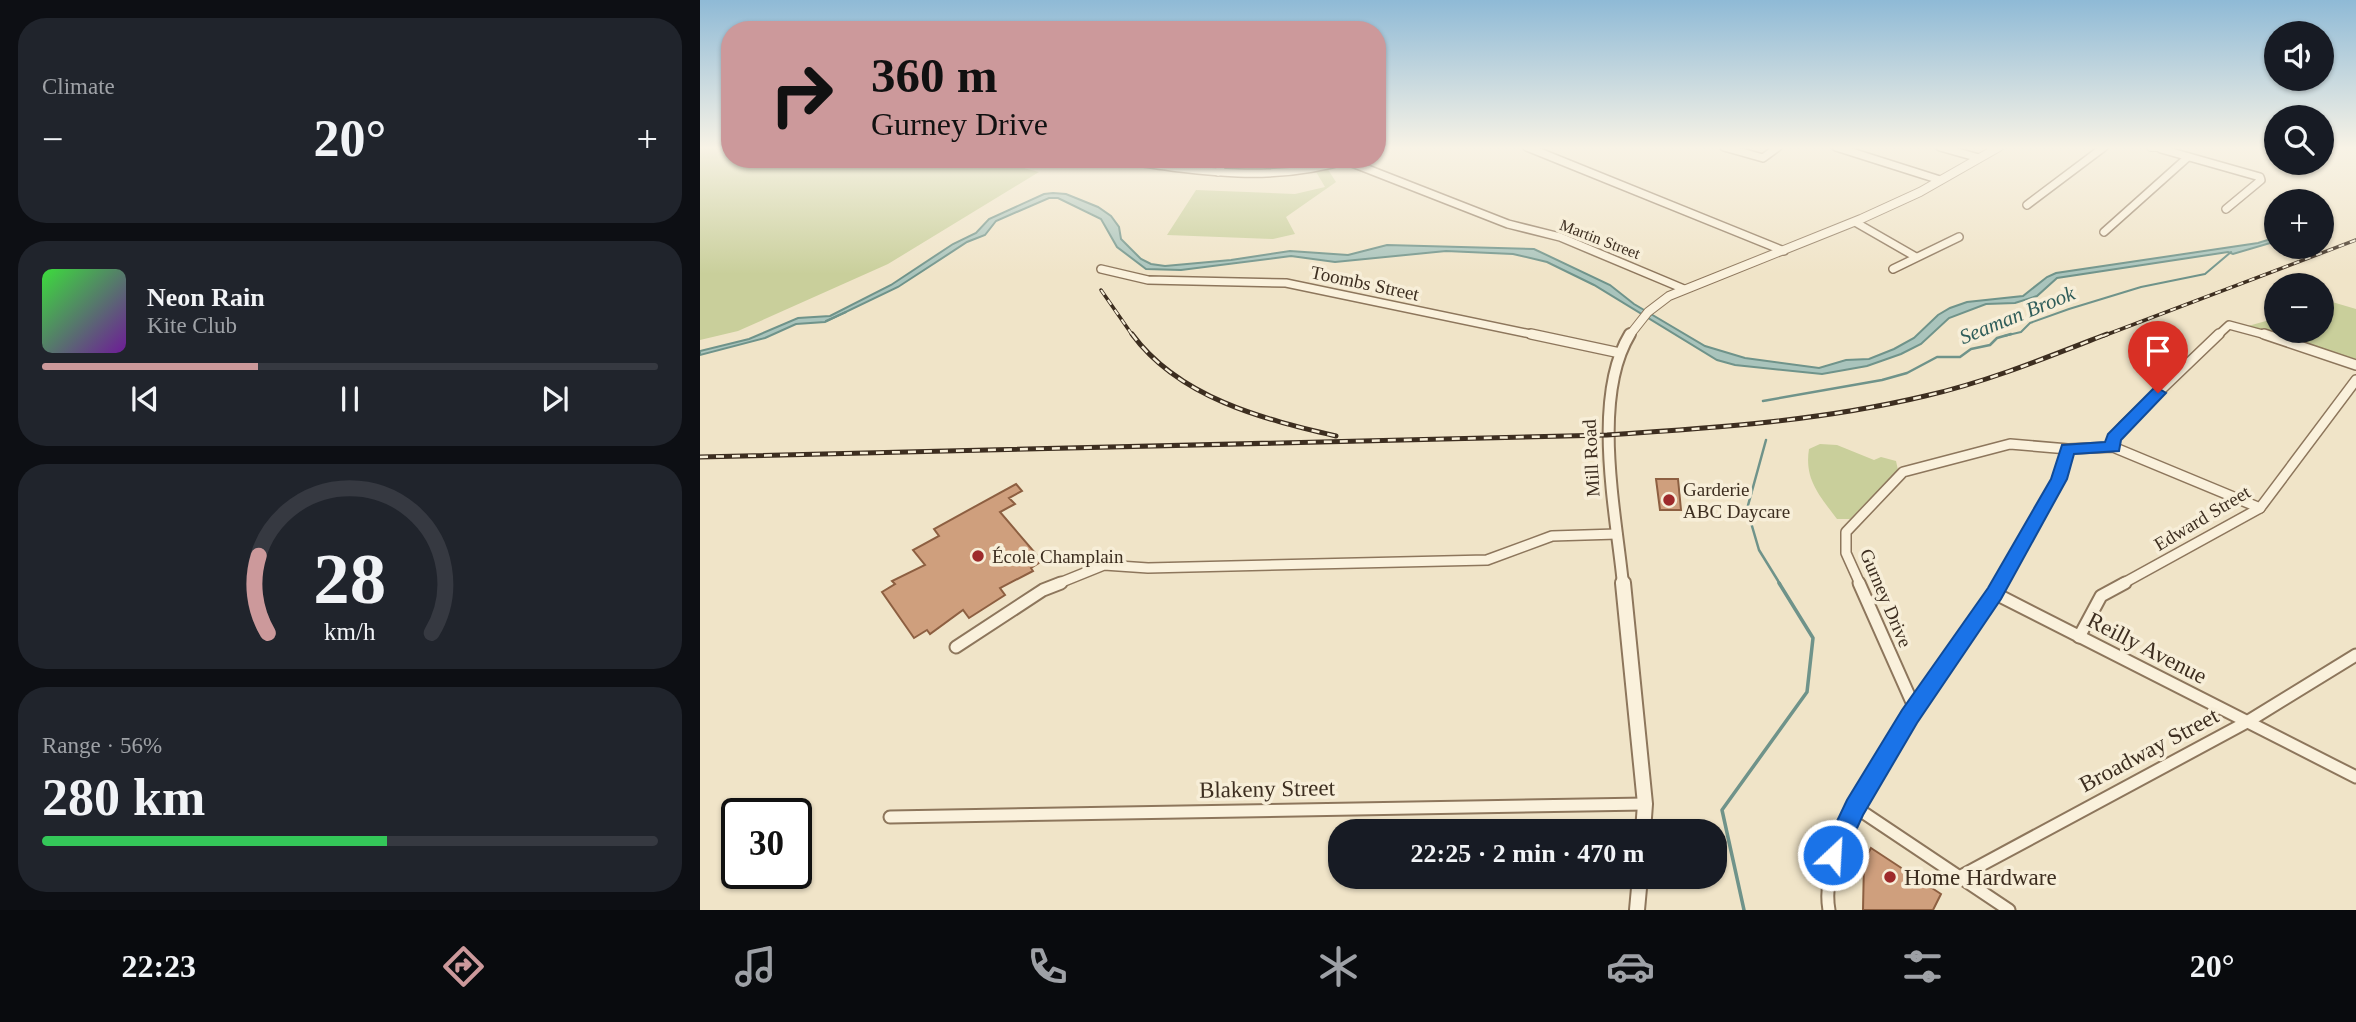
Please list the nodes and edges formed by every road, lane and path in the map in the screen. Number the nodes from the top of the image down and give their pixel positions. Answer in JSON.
{"nodes":[{"id":1,"x":1422,"y":189,"type":"edge"},
{"id":2,"x":1633,"y":189,"type":"edge"},
{"id":3,"x":1921,"y":189,"type":"edge"},
{"id":4,"x":2047,"y":189,"type":"edge"},
{"id":5,"x":2152,"y":189,"type":"edge"},
{"id":6,"x":2250,"y":189,"type":"edge"},
{"id":7,"x":2027,"y":205,"type":"dead end"},
{"id":8,"x":2226,"y":209,"type":"dead end"},
{"id":9,"x":1855,"y":222,"type":"junction"},
{"id":10,"x":2105,"y":232,"type":"dead end"},
{"id":11,"x":1959,"y":237,"type":"dead end"},
{"id":12,"x":1784,"y":251,"type":"junction"},
{"id":13,"x":1916,"y":257,"type":"junction"},
{"id":14,"x":1101,"y":269,"type":"dead end"},
{"id":15,"x":1893,"y":269,"type":"dead end"},
{"id":16,"x":1684,"y":289,"type":"junction"},
{"id":17,"x":1620,"y":353,"type":"junction"},
{"id":18,"x":2356,"y":365,"type":"edge"},
{"id":19,"x":2356,"y":380,"type":"edge"},
{"id":20,"x":2113,"y":447,"type":"junction"},
{"id":21,"x":2068,"y":449,"type":"junction"},
{"id":22,"x":2260,"y":508,"type":"junction"},
{"id":23,"x":1617,"y":534,"type":"junction"},
{"id":24,"x":1994,"y":593,"type":"junction"},
{"id":25,"x":2079,"y":637,"type":"junction"},
{"id":26,"x":956,"y":647,"type":"dead end"},
{"id":27,"x":2356,"y":655,"type":"edge"},
{"id":28,"x":1915,"y":709,"type":"junction"},
{"id":29,"x":2247,"y":722,"type":"junction"},
{"id":30,"x":2356,"y":777,"type":"edge"},
{"id":31,"x":1645,"y":804,"type":"junction"},
{"id":32,"x":1855,"y":807,"type":"junction"},
{"id":33,"x":890,"y":817,"type":"dead end"},
{"id":34,"x":1644,"y":819,"type":"edge"},
{"id":35,"x":1959,"y":877,"type":"junction"},
{"id":36,"x":1639,"y":889,"type":"edge"},
{"id":37,"x":1637,"y":910,"type":"edge"},
{"id":38,"x":1829,"y":910,"type":"edge"},
{"id":39,"x":2009,"y":910,"type":"edge"}],
"edges":[{"from":1,"to":16,"type":"street","name":"Martin Street"},
{"from":2,"to":12,"type":"street"},
{"from":3,"to":9,"type":"street","name":"Mill Road"},
{"from":4,"to":7,"type":"street"},
{"from":5,"to":10,"type":"street"},
{"from":6,"to":8,"type":"street"},
{"from":9,"to":12,"type":"street","name":"Mill Road"},
{"from":9,"to":13,"type":"street"},
{"from":11,"to":13,"type":"street"},
{"from":12,"to":16,"type":"street","name":"Mill Road"},
{"from":13,"to":15,"type":"street"},
{"from":14,"to":17,"type":"street","name":"Toombs Street"},
{"from":16,"to":17,"type":"street","name":"Mill Road"},
{"from":17,"to":23,"type":"street","name":"Mill Road"},
{"from":18,"to":20,"type":"street"},
{"from":19,"to":22,"type":"street","name":"Edward Street"},
{"from":20,"to":21,"type":"street","name":"Gurney Drive"},
{"from":20,"to":22,"type":"street","name":"Gurney Drive"},
{"from":21,"to":24,"type":"street"},
{"from":21,"to":28,"type":"street","name":"Gurney Drive"},
{"from":22,"to":25,"type":"street","name":"Edward Street"},
{"from":23,"to":26,"type":"street"},
{"from":23,"to":31,"type":"street","name":"Mill Road"},
{"from":24,"to":25,"type":"street","name":"Reilly Avenue"},
{"from":24,"to":28,"type":"street"},
{"from":25,"to":29,"type":"street","name":"Reilly Avenue"},
{"from":27,"to":29,"type":"street","name":"Broadway Street"},
{"from":28,"to":32,"type":"street"},
{"from":29,"to":30,"type":"street","name":"Reilly Avenue"},
{"from":29,"to":35,"type":"street","name":"Broadway Street"},
{"from":31,"to":33,"type":"street","name":"Blakeny Street"},
{"from":31,"to":34,"type":"street","name":"Mill Road"},
{"from":32,"to":35,"type":"street"},
{"from":32,"to":38,"type":"street"},
{"from":35,"to":39,"type":"street"},
{"from":36,"to":37,"type":"street"}]}
